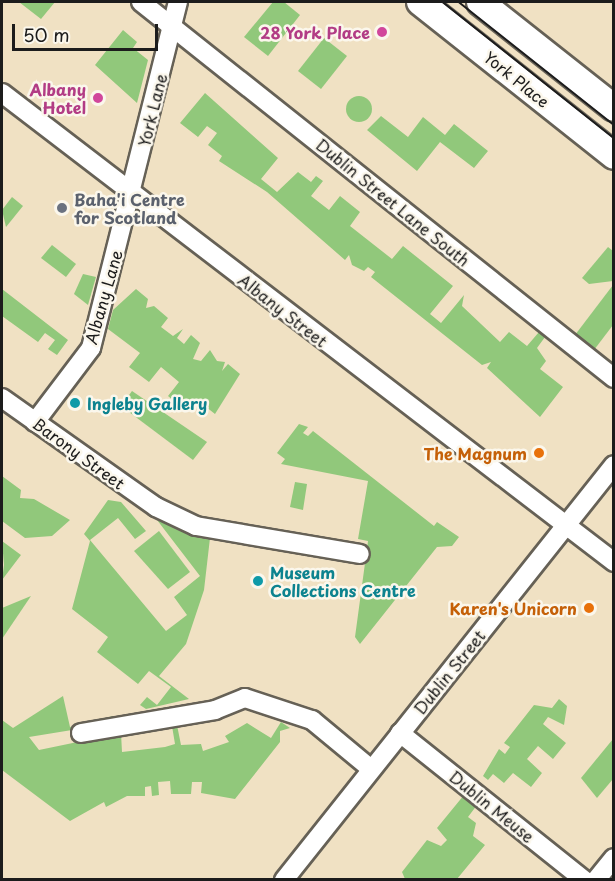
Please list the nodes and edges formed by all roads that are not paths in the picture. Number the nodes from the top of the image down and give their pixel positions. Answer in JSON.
{"nodes":[{"id":1,"x":141,"y":2,"type":"edge"},
{"id":2,"x":178,"y":2,"type":"edge"},
{"id":3,"x":480,"y":2,"type":"edge"},
{"id":4,"x":430,"y":5,"type":"edge"},
{"id":5,"x":172,"y":26,"type":"junction"},
{"id":6,"x":2,"y":93,"type":"edge"},
{"id":7,"x":614,"y":108,"type":"edge"},
{"id":8,"x":614,"y":156,"type":"edge"},
{"id":9,"x":132,"y":193,"type":"junction"},
{"id":10,"x":614,"y":378,"type":"edge"},
{"id":11,"x":2,"y":398,"type":"edge"},
{"id":12,"x":35,"y":422,"type":"junction"},
{"id":13,"x":614,"y":465,"type":"edge"},
{"id":14,"x":565,"y":526,"type":"junction"},
{"id":15,"x":360,"y":554,"type":"dead end"},
{"id":16,"x":614,"y":562,"type":"edge"},
{"id":17,"x":81,"y":733,"type":"dead end"},
{"id":18,"x":400,"y":733,"type":"junction"},
{"id":19,"x":371,"y":769,"type":"junction"},
{"id":20,"x":614,"y":858,"type":"edge"},
{"id":21,"x":284,"y":879,"type":"edge"},
{"id":22,"x":584,"y":879,"type":"edge"},
{"id":23,"x":596,"y":879,"type":"edge"}],
"edges":[{"from":1,"to":5,"type":"street"},
{"from":2,"to":5,"type":"street","name":"York Lane"},
{"from":3,"to":7,"type":"street"},
{"from":4,"to":8,"type":"street","name":"York Place"},
{"from":5,"to":9,"type":"street","name":"York Lane"},
{"from":5,"to":10,"type":"street","name":"Dublin Street Lane South"},
{"from":6,"to":9,"type":"street","name":"Albany Street"},
{"from":9,"to":12,"type":"street","name":"Albany Lane"},
{"from":9,"to":14,"type":"street","name":"Albany Street"},
{"from":11,"to":12,"type":"street","name":"Barony Street"},
{"from":12,"to":15,"type":"street","name":"Barony Street"},
{"from":13,"to":14,"type":"street","name":"Dublin Street"},
{"from":14,"to":16,"type":"street","name":"Albany Street"},
{"from":14,"to":18,"type":"street","name":"Dublin Street"},
{"from":17,"to":19,"type":"street"},
{"from":18,"to":19,"type":"street","name":"Dublin Street"},
{"from":18,"to":22,"type":"street","name":"Dublin Meuse"},
{"from":19,"to":21,"type":"street","name":"Dublin Street"},
{"from":20,"to":23,"type":"street"}]}
